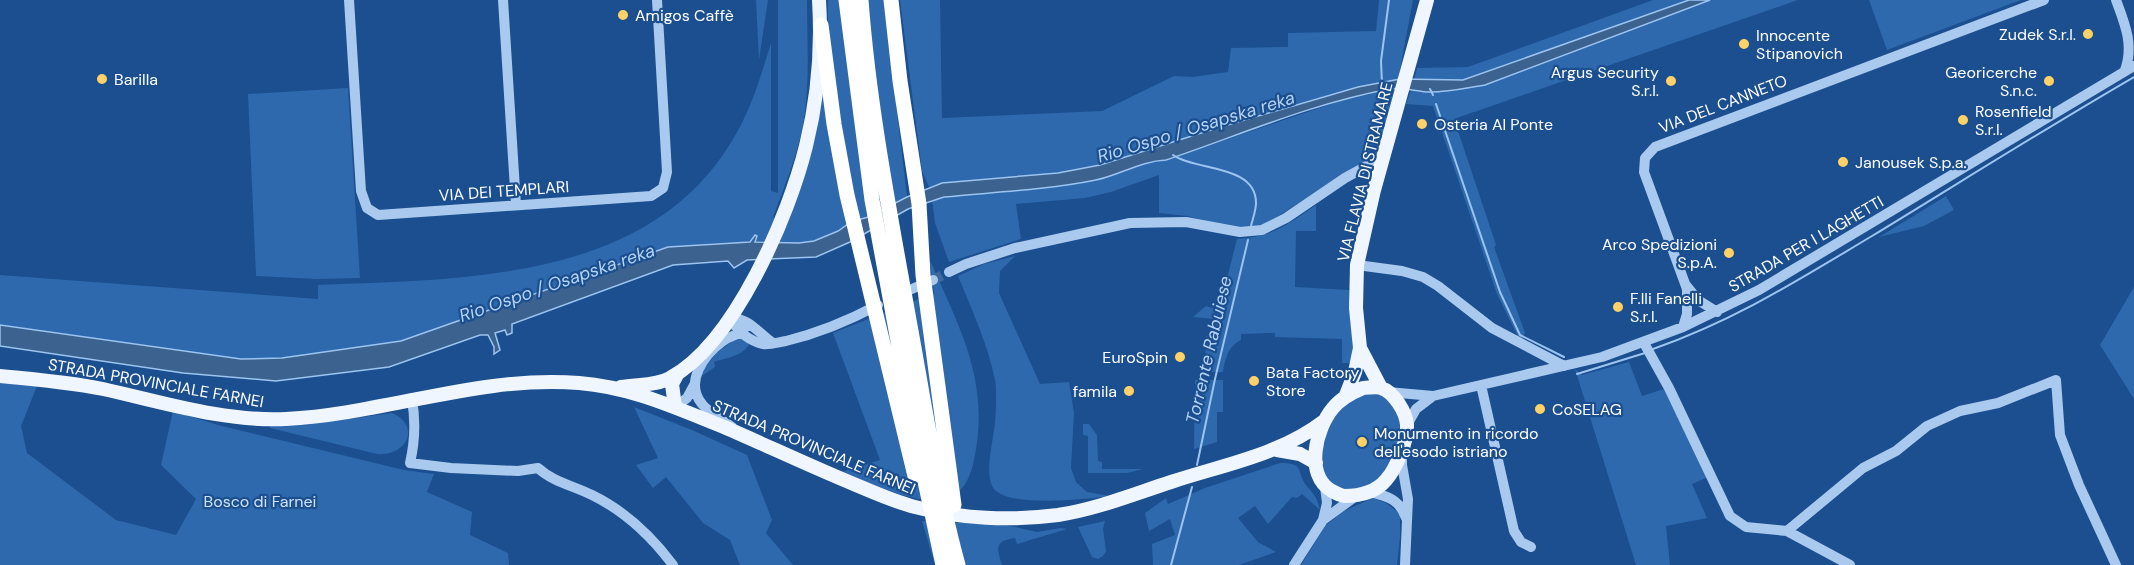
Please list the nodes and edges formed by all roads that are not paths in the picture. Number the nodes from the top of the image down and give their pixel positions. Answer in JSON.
{"nodes":[{"id":1,"x":350,"y":0,"type":"edge"},
{"id":2,"x":503,"y":0,"type":"edge"},
{"id":3,"x":657,"y":0,"type":"edge"},
{"id":4,"x":819,"y":0,"type":"edge"},
{"id":5,"x":846,"y":0,"type":"edge"},
{"id":6,"x":861,"y":0,"type":"edge"},
{"id":7,"x":891,"y":0,"type":"edge"},
{"id":8,"x":2044,"y":0,"type":"edge"},
{"id":9,"x":2116,"y":0,"type":"edge"},
{"id":10,"x":1426,"y":2,"type":"edge"},
{"id":11,"x":821,"y":25,"type":"junction"},
{"id":12,"x":2126,"y":27,"type":"junction"},
{"id":13,"x":2134,"y":39,"type":"edge"},
{"id":14,"x":2130,"y":68,"type":"edge"},
{"id":15,"x":1385,"y":156,"type":"junction"},
{"id":16,"x":516,"y":206,"type":"junction"},
{"id":17,"x":1356,"y":265,"type":"junction"},
{"id":18,"x":949,"y":272,"type":"tunnel mouth"},
{"id":19,"x":933,"y":280,"type":"tunnel mouth"},
{"id":20,"x":1686,"y":285,"type":"junction"},
{"id":21,"x":1717,"y":312,"type":"junction"},
{"id":22,"x":730,"y":319,"type":"junction"},
{"id":23,"x":1683,"y":327,"type":"junction"},
{"id":24,"x":745,"y":328,"type":"junction"},
{"id":25,"x":1644,"y":343,"type":"junction"},
{"id":26,"x":1359,"y":348,"type":"junction"},
{"id":27,"x":1564,"y":366,"type":"junction"},
{"id":28,"x":678,"y":373,"type":"junction"},
{"id":29,"x":0,"y":376,"type":"edge"},
{"id":30,"x":694,"y":385,"type":"junction"},
{"id":31,"x":1481,"y":385,"type":"junction"},
{"id":32,"x":616,"y":387,"type":"junction"},
{"id":33,"x":1384,"y":390,"type":"junction"},
{"id":34,"x":1346,"y":395,"type":"junction"},
{"id":35,"x":1433,"y":396,"type":"junction"},
{"id":36,"x":412,"y":400,"type":"junction"},
{"id":37,"x":675,"y":407,"type":"junction"},
{"id":38,"x":1324,"y":421,"type":"junction"},
{"id":39,"x":1407,"y":425,"type":"junction"},
{"id":40,"x":744,"y":436,"type":"junction"},
{"id":41,"x":1272,"y":450,"type":"junction"},
{"id":42,"x":1402,"y":450,"type":"junction"},
{"id":43,"x":1316,"y":463,"type":"junction"},
{"id":44,"x":1325,"y":487,"type":"junction"},
{"id":45,"x":1363,"y":494,"type":"junction"},
{"id":46,"x":1323,"y":520,"type":"junction"},
{"id":47,"x":1408,"y":524,"type":"junction"},
{"id":48,"x":1787,"y":531,"type":"junction"},
{"id":49,"x":1531,"y":547,"type":"dead end"},
{"id":50,"x":674,"y":565,"type":"edge"},
{"id":51,"x":941,"y":565,"type":"edge"},
{"id":52,"x":960,"y":565,"type":"edge"},
{"id":53,"x":1294,"y":565,"type":"edge"},
{"id":54,"x":1405,"y":565,"type":"edge"},
{"id":55,"x":1850,"y":565,"type":"edge"},
{"id":56,"x":2116,"y":565,"type":"edge"}],
"edges":[{"from":1,"to":16,"type":"street","name":"VIA DEI TEMPLARI"},
{"from":2,"to":16,"type":"street"},
{"from":3,"to":16,"type":"street","name":"VIA DEI TEMPLARI"},
{"from":4,"to":11,"type":"main road"},
{"from":5,"to":51,"type":"highway"},
{"from":6,"to":52,"type":"highway"},
{"from":7,"to":52,"type":"highway"},
{"from":8,"to":20,"type":"street","name":"VIA DEL CANNETO"},
{"from":9,"to":12,"type":"street"},
{"from":10,"to":15,"type":"main road","name":"VIA FLAVIA DI STRAMARE"},
{"from":11,"to":22,"type":"main road"},
{"from":11,"to":51,"type":"highway"},
{"from":12,"to":13,"type":"street"},
{"from":12,"to":14,"type":"street"},
{"from":14,"to":21,"type":"street","name":"STRADA PER I LAGHETTI"},
{"from":15,"to":17,"type":"main road","name":"VIA FLAVIA DI STRAMARE"},
{"from":15,"to":18,"type":"street"},
{"from":17,"to":26,"type":"main road","name":"VIA FLAVIA DI STRAMARE"},
{"from":17,"to":27,"type":"street"},
{"from":19,"to":24,"type":"street"},
{"from":20,"to":21,"type":"street","name":"VIA DEL CANNETO"},
{"from":20,"to":23,"type":"street","name":"VIA DEL CANNETO"},
{"from":21,"to":23,"type":"street","name":"STRADA PER I LAGHETTI"},
{"from":22,"to":24,"type":"street"},
{"from":22,"to":28,"type":"main road"},
{"from":23,"to":25,"type":"street","name":"STRADA PER I LAGHETTI"},
{"from":24,"to":30,"type":"street"},
{"from":25,"to":27,"type":"street","name":"STRADA PER I LAGHETTI"},
{"from":25,"to":48,"type":"street"},
{"from":26,"to":33,"type":"main road","name":"VIA FLAVIA DI STRAMARE"},
{"from":26,"to":34,"type":"main road","name":"VIA FLAVIA DI STRAMARE"},
{"from":27,"to":31,"type":"street","name":"STRADA PER I LAGHETTI"},
{"from":28,"to":32,"type":"main road"},
{"from":28,"to":37,"type":"main road"},
{"from":29,"to":36,"type":"main road","name":"STRADA PROVINCIALE FARNEI"},
{"from":30,"to":37,"type":"street"},
{"from":30,"to":40,"type":"street"},
{"from":31,"to":35,"type":"street","name":"STRADA PER I LAGHETTI"},
{"from":31,"to":49,"type":"street"},
{"from":32,"to":36,"type":"main road","name":"STRADA PROVINCIALE FARNEI"},
{"from":32,"to":37,"type":"main road","name":"STRADA PROVINCIALE FARNEI"},
{"from":33,"to":34,"type":"main road"},
{"from":33,"to":35,"type":"street","name":"STRADA PER I LAGHETTI"},
{"from":33,"to":39,"type":"main road","name":"VIA FLAVIA DI STRAMARE"},
{"from":34,"to":38,"type":"main road","name":"VIA FLAVIA DI STRAMARE"},
{"from":35,"to":39,"type":"street"},
{"from":36,"to":50,"type":"street"},
{"from":37,"to":40,"type":"main road","name":"STRADA PROVINCIALE FARNEI"},
{"from":38,"to":41,"type":"main road","name":"STRADA PROVINCIALE FARNEI"},
{"from":38,"to":43,"type":"main road","name":"VIA FLAVIA DI STRAMARE"},
{"from":39,"to":42,"type":"main road","name":"VIA FLAVIA DI STRAMARE"},
{"from":40,"to":41,"type":"main road","name":"STRADA PROVINCIALE FARNEI"},
{"from":41,"to":43,"type":"main road","name":"STRADA PROVINCIALE FARNEI"},
{"from":42,"to":45,"type":"main road","name":"VIA FLAVIA DI STRAMARE"},
{"from":42,"to":47,"type":"street"},
{"from":43,"to":44,"type":"main road","name":"VIA FLAVIA DI STRAMARE"},
{"from":44,"to":45,"type":"main road"},
{"from":44,"to":46,"type":"street","name":"VIA FLAVIA DI STRAMARE"},
{"from":45,"to":46,"type":"street","name":"VIA FLAVIA DI STRAMARE"},
{"from":45,"to":47,"type":"street"},
{"from":46,"to":53,"type":"street","name":"VIA FLAVIA DI STRAMARE"},
{"from":47,"to":54,"type":"street"},
{"from":48,"to":55,"type":"street"},
{"from":48,"to":56,"type":"street"}]}
